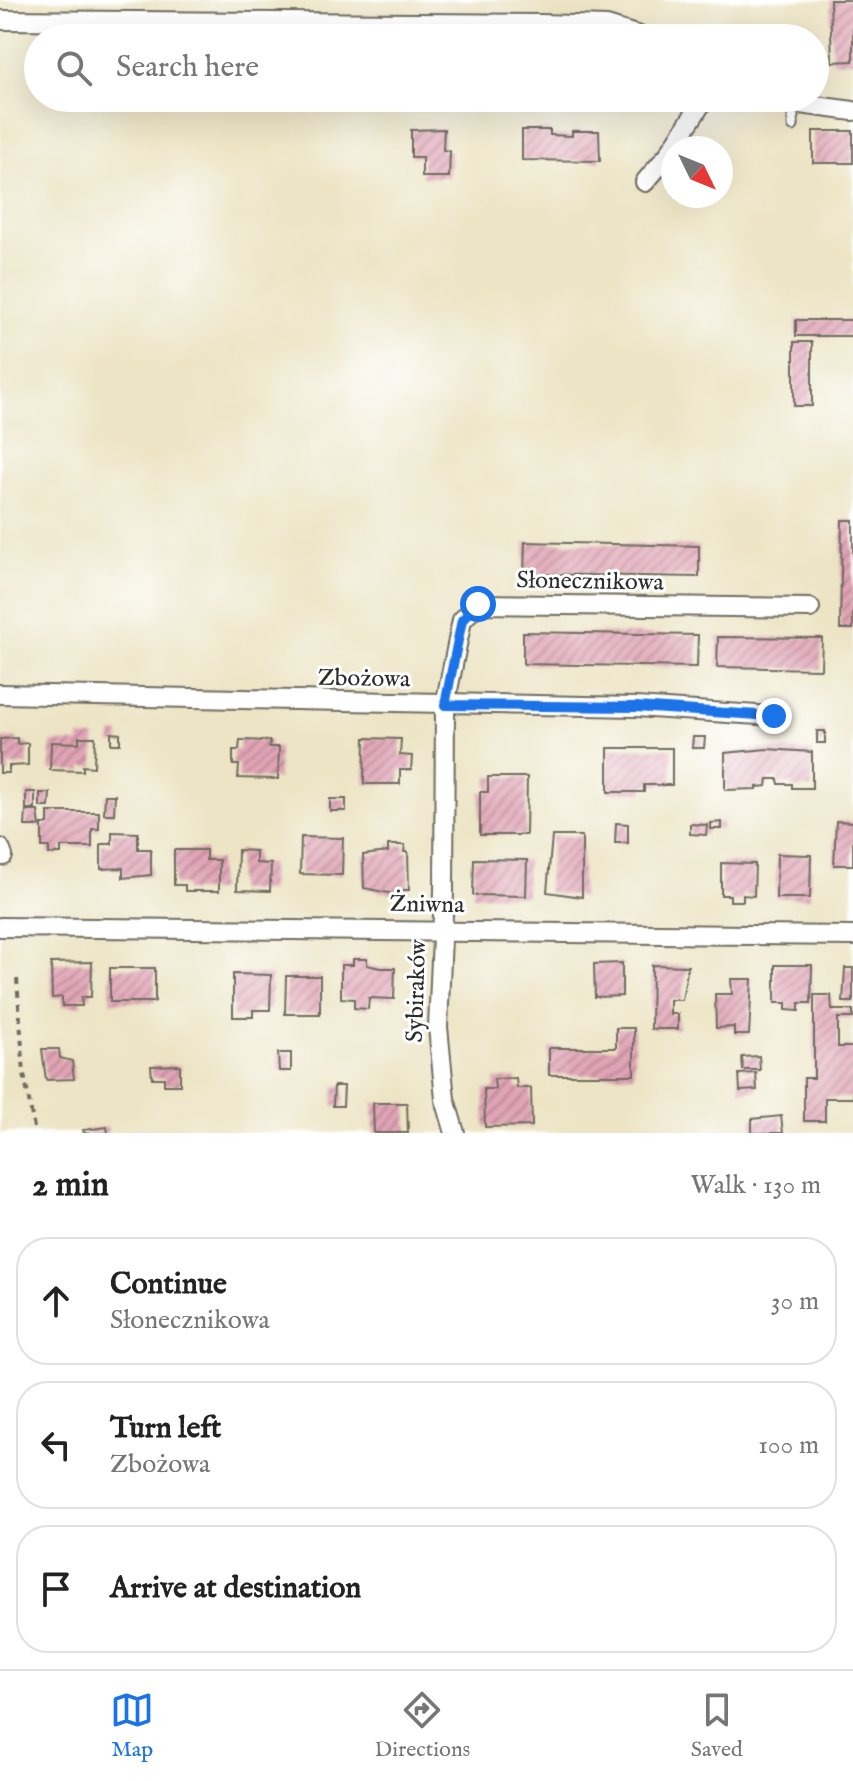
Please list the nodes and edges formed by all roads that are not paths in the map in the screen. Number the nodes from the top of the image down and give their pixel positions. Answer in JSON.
{"nodes":[{"id":1,"x":0,"y":20,"type":"edge"},
{"id":2,"x":541,"y":24,"type":"edge"},
{"id":3,"x":829,"y":109,"type":"edge"},
{"id":4,"x":853,"y":111,"type":"edge"},
{"id":5,"x":696,"y":112,"type":"edge"},
{"id":6,"x":793,"y":112,"type":"edge"},
{"id":7,"x":793,"y":126,"type":"dead end"},
{"id":8,"x":645,"y":182,"type":"dead end"},
{"id":9,"x":810,"y":608,"type":"dead end"},
{"id":10,"x":0,"y":694,"type":"edge"},
{"id":11,"x":445,"y":705,"type":"junction"},
{"id":12,"x":774,"y":716,"type":"dead end"},
{"id":13,"x":0,"y":927,"type":"edge"},
{"id":14,"x":442,"y":929,"type":"junction"},
{"id":15,"x":853,"y":936,"type":"edge"},
{"id":16,"x":455,"y":1133,"type":"edge"}],
"edges":[{"from":1,"to":2,"type":"street"},
{"from":3,"to":4,"type":"street"},
{"from":5,"to":8,"type":"street"},
{"from":6,"to":7,"type":"lane"},
{"from":9,"to":11,"type":"street","name":"Słonecznikowa"},
{"from":10,"to":11,"type":"street","name":"Zbożowa"},
{"from":11,"to":12,"type":"street","name":"Zbożowa"},
{"from":11,"to":14,"type":"street","name":"Sybiraków"},
{"from":13,"to":14,"type":"street","name":"Żniwna"},
{"from":14,"to":15,"type":"street","name":"Żniwna"},
{"from":14,"to":16,"type":"street","name":"Sybiraków"}]}
